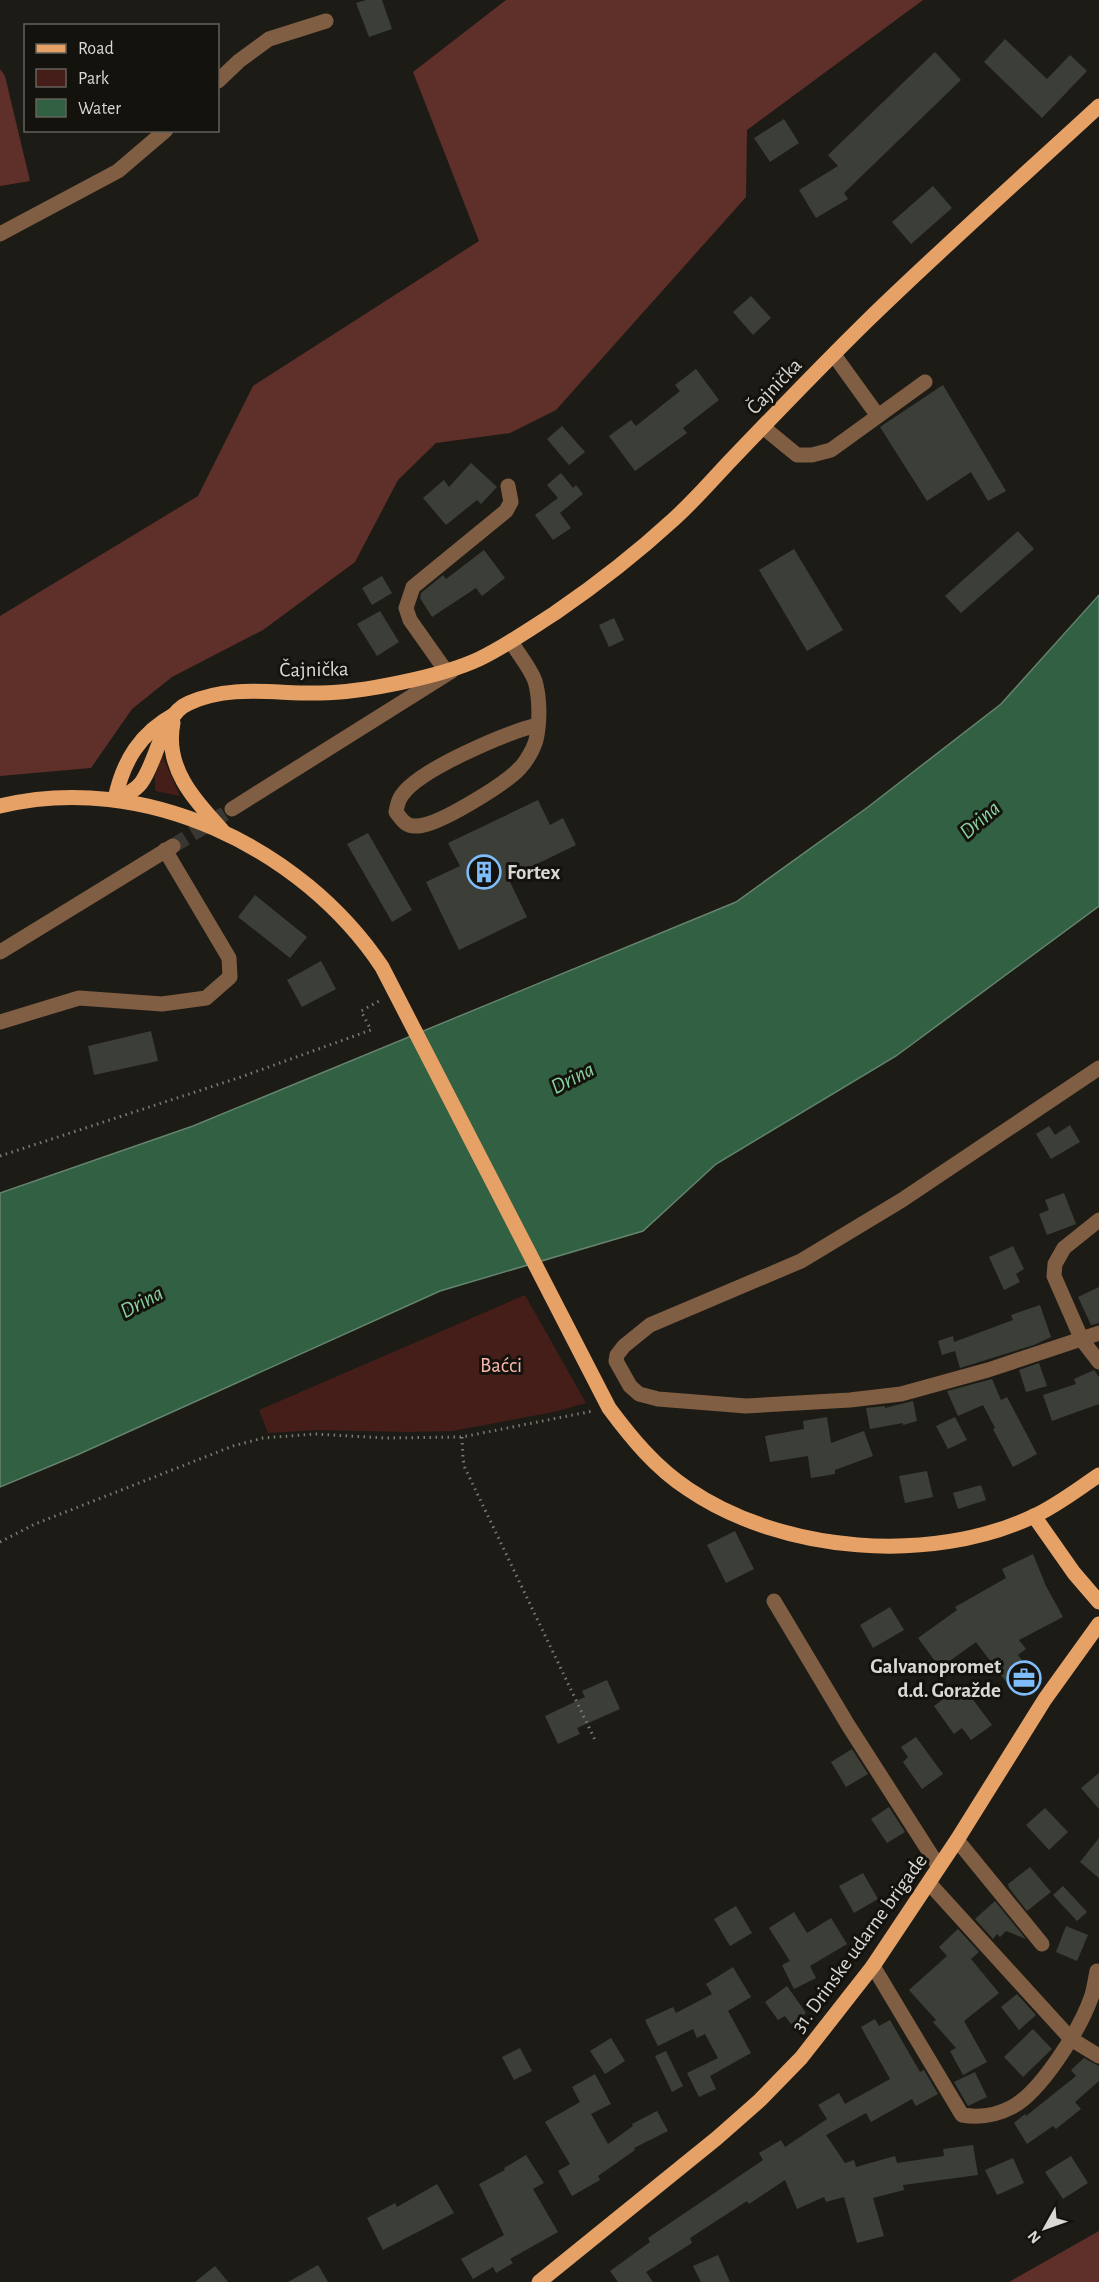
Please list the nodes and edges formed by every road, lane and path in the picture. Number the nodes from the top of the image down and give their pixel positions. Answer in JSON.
{"nodes":[{"id":1,"x":326,"y":21,"type":"dead end"},
{"id":2,"x":219,"y":80,"type":"edge"},
{"id":3,"x":1099,"y":106,"type":"edge"},
{"id":4,"x":164,"y":132,"type":"edge"},
{"id":5,"x":0,"y":234,"type":"edge"},
{"id":6,"x":834,"y":355,"type":"junction"},
{"id":7,"x":925,"y":382,"type":"dead end"},
{"id":8,"x":878,"y":416,"type":"junction"},
{"id":9,"x":763,"y":427,"type":"junction"},
{"id":10,"x":508,"y":486,"type":"dead end"},
{"id":11,"x":511,"y":641,"type":"junction"},
{"id":12,"x":452,"y":669,"type":"junction"},
{"id":13,"x":175,"y":714,"type":"junction"},
{"id":14,"x":537,"y":725,"type":"junction"},
{"id":15,"x":115,"y":799,"type":"junction"},
{"id":16,"x":0,"y":806,"type":"edge"},
{"id":17,"x":232,"y":809,"type":"tunnel mouth"},
{"id":18,"x":226,"y":834,"type":"junction"},
{"id":19,"x":0,"y":952,"type":"edge"},
{"id":20,"x":396,"y":992,"type":"junction"},
{"id":21,"x":0,"y":1022,"type":"edge"},
{"id":22,"x":1099,"y":1068,"type":"edge"},
{"id":23,"x":0,"y":1156,"type":"edge"},
{"id":24,"x":1099,"y":1220,"type":"edge"},
{"id":25,"x":1099,"y":1333,"type":"edge"},
{"id":26,"x":1082,"y":1340,"type":"junction"},
{"id":27,"x":1099,"y":1362,"type":"edge"},
{"id":28,"x":609,"y":1408,"type":"junction"},
{"id":29,"x":462,"y":1437,"type":"junction"},
{"id":30,"x":1099,"y":1475,"type":"edge"},
{"id":31,"x":1034,"y":1516,"type":"junction"},
{"id":32,"x":0,"y":1542,"type":"edge"},
{"id":33,"x":774,"y":1601,"type":"dead end"},
{"id":34,"x":1099,"y":1602,"type":"edge"},
{"id":35,"x":1099,"y":1624,"type":"edge"},
{"id":36,"x":595,"y":1740,"type":"dead end"},
{"id":37,"x":957,"y":1840,"type":"junction"},
{"id":38,"x":939,"y":1867,"type":"junction"},
{"id":39,"x":929,"y":1883,"type":"junction"},
{"id":40,"x":1041,"y":1944,"type":"dead end"},
{"id":41,"x":873,"y":1966,"type":"junction"},
{"id":42,"x":1097,"y":1971,"type":"dead end"},
{"id":43,"x":1071,"y":2039,"type":"junction"},
{"id":44,"x":1099,"y":2056,"type":"edge"},
{"id":45,"x":539,"y":2282,"type":"edge"}],
"edges":[{"from":1,"to":2,"type":"street"},
{"from":3,"to":6,"type":"main road","name":"Čajnička"},
{"from":4,"to":5,"type":"street"},
{"from":6,"to":8,"type":"street"},
{"from":6,"to":9,"type":"main road","name":"Čajnička"},
{"from":7,"to":8,"type":"street"},
{"from":8,"to":9,"type":"street"},
{"from":9,"to":11,"type":"main road","name":"Čajnička"},
{"from":10,"to":12,"type":"street"},
{"from":11,"to":12,"type":"main road","name":"Čajnička"},
{"from":11,"to":14,"type":"street"},
{"from":12,"to":13,"type":"main road","name":"Čajnička"},
{"from":12,"to":17,"type":"street","name":"Čajnička"},
{"from":13,"to":15,"type":"main road","name":"Čajnička"},
{"from":13,"to":15,"type":"main road","name":"Čajnička"},
{"from":13,"to":18,"type":"main road"},
{"from":14,"to":14,"type":"street"},
{"from":15,"to":16,"type":"main road"},
{"from":15,"to":18,"type":"main road"},
{"from":18,"to":20,"type":"main road"},
{"from":19,"to":21,"type":"street"},
{"from":20,"to":23,"type":"path"},
{"from":20,"to":28,"type":"main road"},
{"from":22,"to":26,"type":"street"},
{"from":24,"to":26,"type":"street"},
{"from":25,"to":26,"type":"street"},
{"from":26,"to":27,"type":"street"},
{"from":28,"to":29,"type":"path"},
{"from":28,"to":31,"type":"main road"},
{"from":29,"to":32,"type":"path"},
{"from":29,"to":36,"type":"path"},
{"from":30,"to":31,"type":"main road"},
{"from":31,"to":34,"type":"main road"},
{"from":33,"to":38,"type":"street"},
{"from":35,"to":37,"type":"main road","name":"31. Drinske udarne brigade"},
{"from":37,"to":38,"type":"main road","name":"31. Drinske udarne brigade"},
{"from":37,"to":40,"type":"street"},
{"from":38,"to":39,"type":"main road","name":"31. Drinske udarne brigade"},
{"from":39,"to":41,"type":"main road","name":"31. Drinske udarne brigade"},
{"from":39,"to":43,"type":"street"},
{"from":41,"to":43,"type":"street"},
{"from":41,"to":45,"type":"main road","name":"31. Drinske udarne brigade"},
{"from":42,"to":43,"type":"street"},
{"from":43,"to":44,"type":"street"}]}
